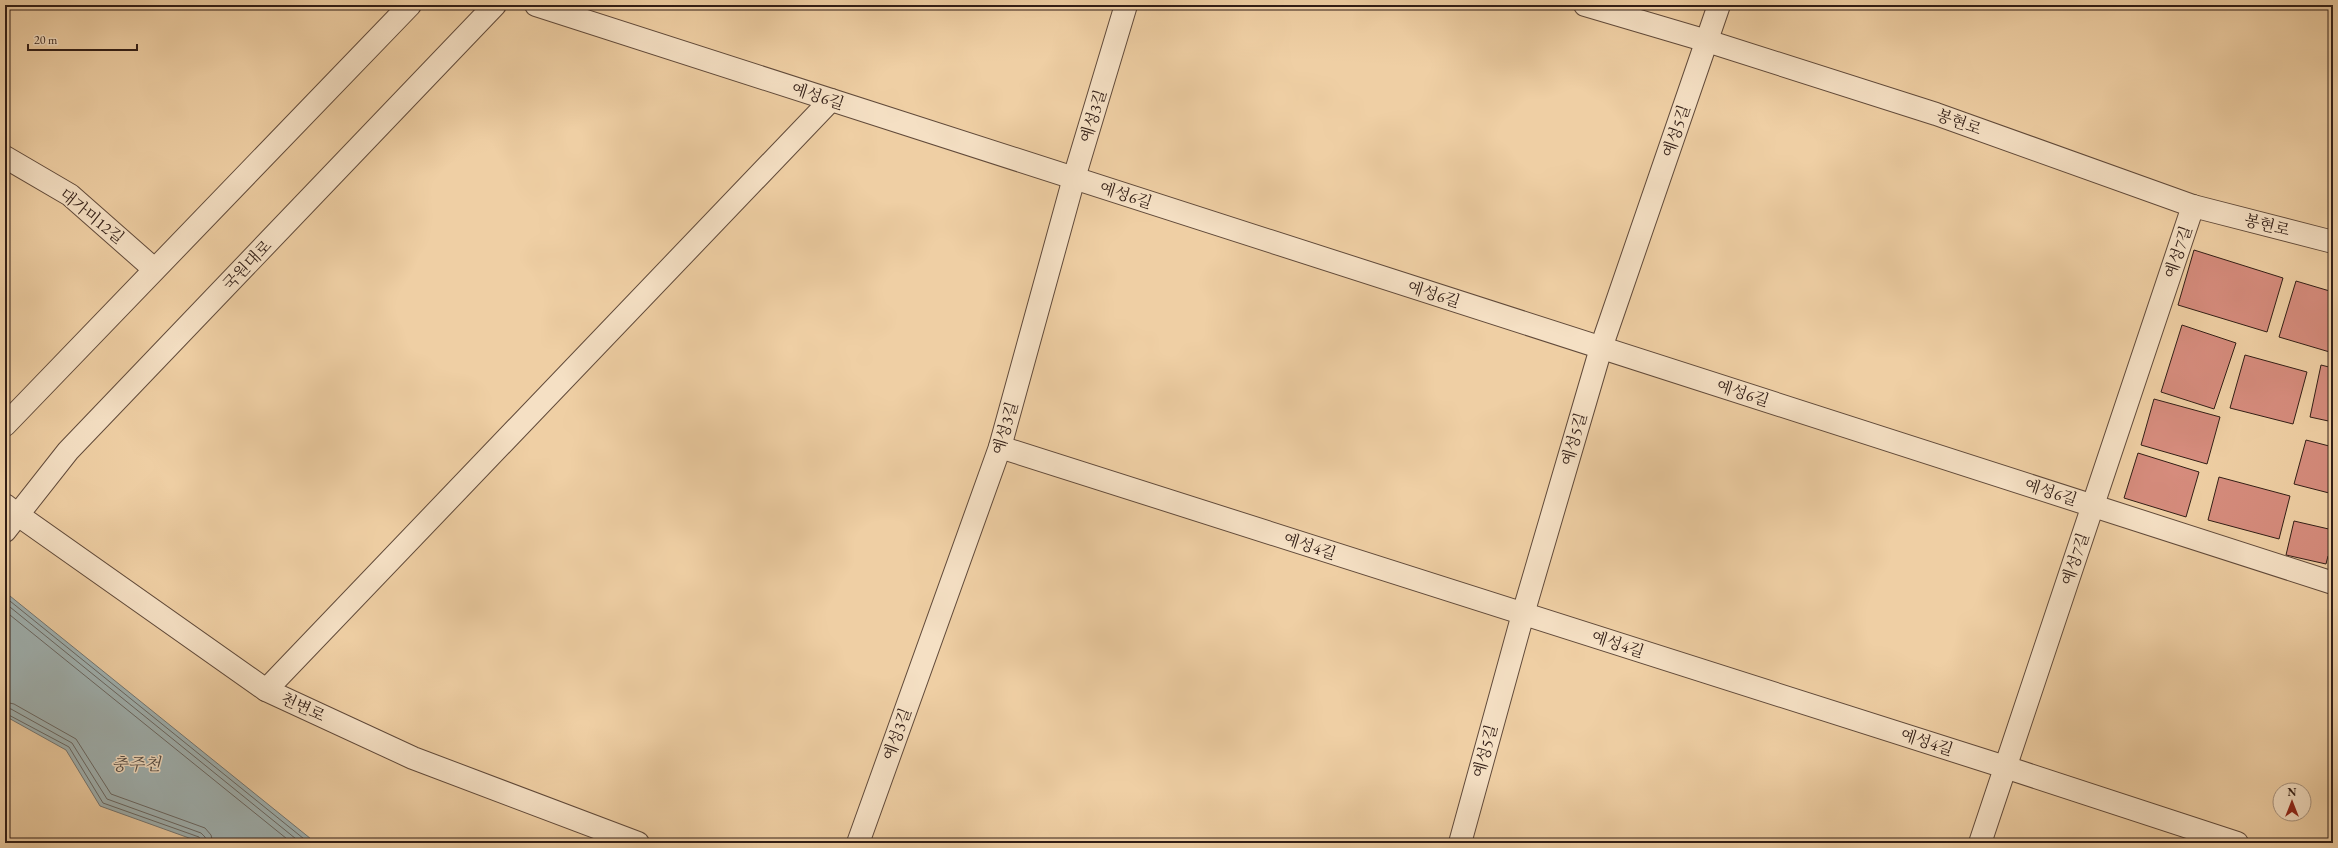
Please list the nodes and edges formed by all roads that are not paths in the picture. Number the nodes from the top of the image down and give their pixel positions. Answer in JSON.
{"nodes":[{"id":1,"x":410,"y":5,"type":"edge"},
{"id":2,"x":495,"y":5,"type":"edge"},
{"id":3,"x":536,"y":5,"type":"edge"},
{"id":4,"x":1126,"y":5,"type":"edge"},
{"id":5,"x":1585,"y":5,"type":"edge"},
{"id":6,"x":1719,"y":5,"type":"edge"},
{"id":7,"x":1707,"y":41,"type":"junction"},
{"id":8,"x":831,"y":100,"type":"junction"},
{"id":9,"x":5,"y":157,"type":"edge"},
{"id":10,"x":1074,"y":178,"type":"junction"},
{"id":11,"x":2193,"y":206,"type":"junction"},
{"id":12,"x":2333,"y":242,"type":"edge"},
{"id":13,"x":154,"y":269,"type":"junction"},
{"id":14,"x":1601,"y":348,"type":"junction"},
{"id":15,"x":5,"y":425,"type":"edge"},
{"id":16,"x":1000,"y":447,"type":"junction"},
{"id":17,"x":2093,"y":506,"type":"junction"},
{"id":18,"x":8,"y":521,"type":"edge"},
{"id":19,"x":2333,"y":583,"type":"edge"},
{"id":20,"x":1523,"y":614,"type":"junction"},
{"id":21,"x":266,"y":690,"type":"junction"},
{"id":22,"x":2005,"y":767,"type":"junction"},
{"id":23,"x":638,"y":843,"type":"edge"},
{"id":24,"x":858,"y":843,"type":"edge"},
{"id":25,"x":1460,"y":843,"type":"edge"},
{"id":26,"x":1980,"y":843,"type":"edge"},
{"id":27,"x":2236,"y":843,"type":"edge"}],
"edges":[{"from":1,"to":13,"type":"street"},
{"from":2,"to":18,"type":"street","name":"국원대로"},
{"from":3,"to":8,"type":"street","name":"예성6길"},
{"from":4,"to":10,"type":"street","name":"예성3길"},
{"from":5,"to":7,"type":"street","name":"봉현로"},
{"from":6,"to":7,"type":"street","name":"예성5길"},
{"from":7,"to":11,"type":"street","name":"봉현로"},
{"from":7,"to":14,"type":"street","name":"예성5길"},
{"from":8,"to":10,"type":"street","name":"예성6길"},
{"from":8,"to":21,"type":"street"},
{"from":9,"to":13,"type":"street","name":"대가미12길"},
{"from":10,"to":14,"type":"street","name":"예성6길"},
{"from":10,"to":16,"type":"street","name":"예성3길"},
{"from":11,"to":12,"type":"street","name":"봉현로"},
{"from":11,"to":17,"type":"street","name":"예성7길"},
{"from":13,"to":15,"type":"street"},
{"from":14,"to":17,"type":"street","name":"예성6길"},
{"from":14,"to":20,"type":"street","name":"예성5길"},
{"from":16,"to":20,"type":"street","name":"예성4길"},
{"from":16,"to":24,"type":"street","name":"예성3길"},
{"from":17,"to":19,"type":"street","name":"예성6길"},
{"from":17,"to":22,"type":"street","name":"예성7길"},
{"from":18,"to":21,"type":"street","name":"천변로"},
{"from":20,"to":22,"type":"street","name":"예성4길"},
{"from":20,"to":25,"type":"street","name":"예성5길"},
{"from":21,"to":23,"type":"street","name":"천변로"},
{"from":22,"to":26,"type":"street","name":"예성7길"},
{"from":22,"to":27,"type":"street","name":"예성4길"}]}
